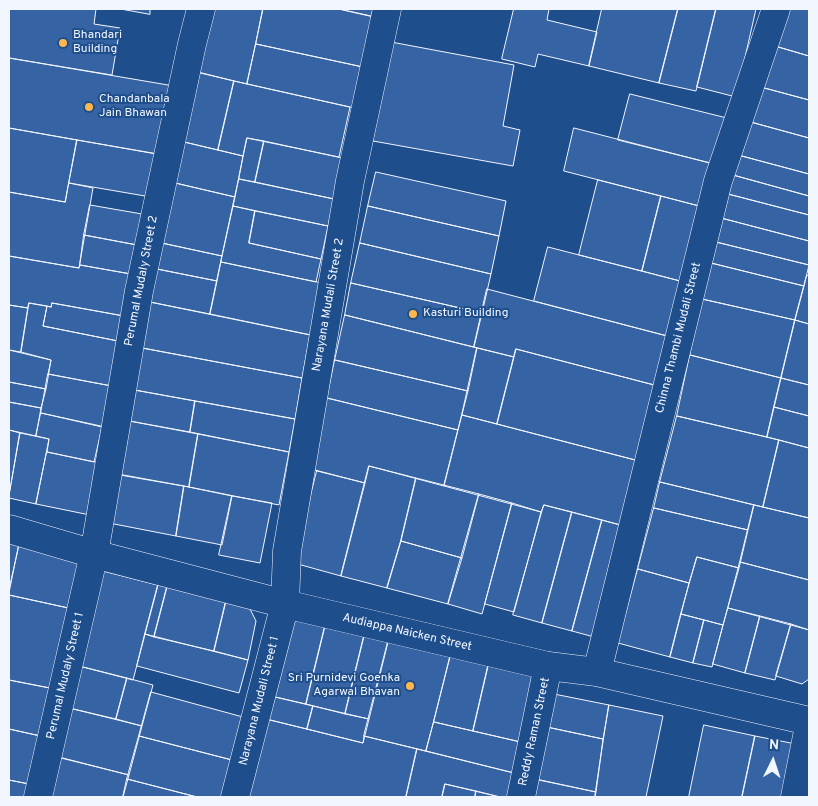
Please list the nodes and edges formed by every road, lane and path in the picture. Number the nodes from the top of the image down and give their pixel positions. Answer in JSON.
{"nodes":[{"id":1,"x":201,"y":9,"type":"edge"},
{"id":2,"x":387,"y":9,"type":"edge"},
{"id":3,"x":776,"y":9,"type":"edge"},
{"id":4,"x":9,"y":529,"type":"edge"},
{"id":5,"x":94,"y":554,"type":"junction"},
{"id":6,"x":285,"y":604,"type":"junction"},
{"id":7,"x":548,"y":666,"type":"junction"},
{"id":8,"x":597,"y":672,"type":"junction"},
{"id":9,"x":809,"y":721,"type":"edge"},
{"id":10,"x":809,"y":726,"type":"edge"},
{"id":11,"x":38,"y":797,"type":"edge"},
{"id":12,"x":235,"y":797,"type":"edge"},
{"id":13,"x":521,"y":797,"type":"edge"},
{"id":14,"x":795,"y":797,"type":"edge"}],
"edges":[{"from":1,"to":5,"type":"street","name":"Perumal Mudaly Street 2"},
{"from":2,"to":6,"type":"street","name":"Narayana Mudali Street 2"},
{"from":3,"to":8,"type":"street","name":"Chinna Thambi Mudali Street"},
{"from":4,"to":5,"type":"street","name":"Audiappa Naicken Street"},
{"from":5,"to":6,"type":"street","name":"Audiappa Naicken Street"},
{"from":5,"to":11,"type":"street","name":"Perumal Mudaly Street 1"},
{"from":6,"to":7,"type":"street","name":"Audiappa Naicken Street"},
{"from":6,"to":12,"type":"street","name":"Narayana Mudali Street 1"},
{"from":7,"to":8,"type":"street","name":"Audiappa Naicken Street"},
{"from":7,"to":13,"type":"street","name":"Reddy Raman Street"},
{"from":8,"to":9,"type":"street","name":"Audiappa Naicken Street"},
{"from":10,"to":14,"type":"street"}]}
